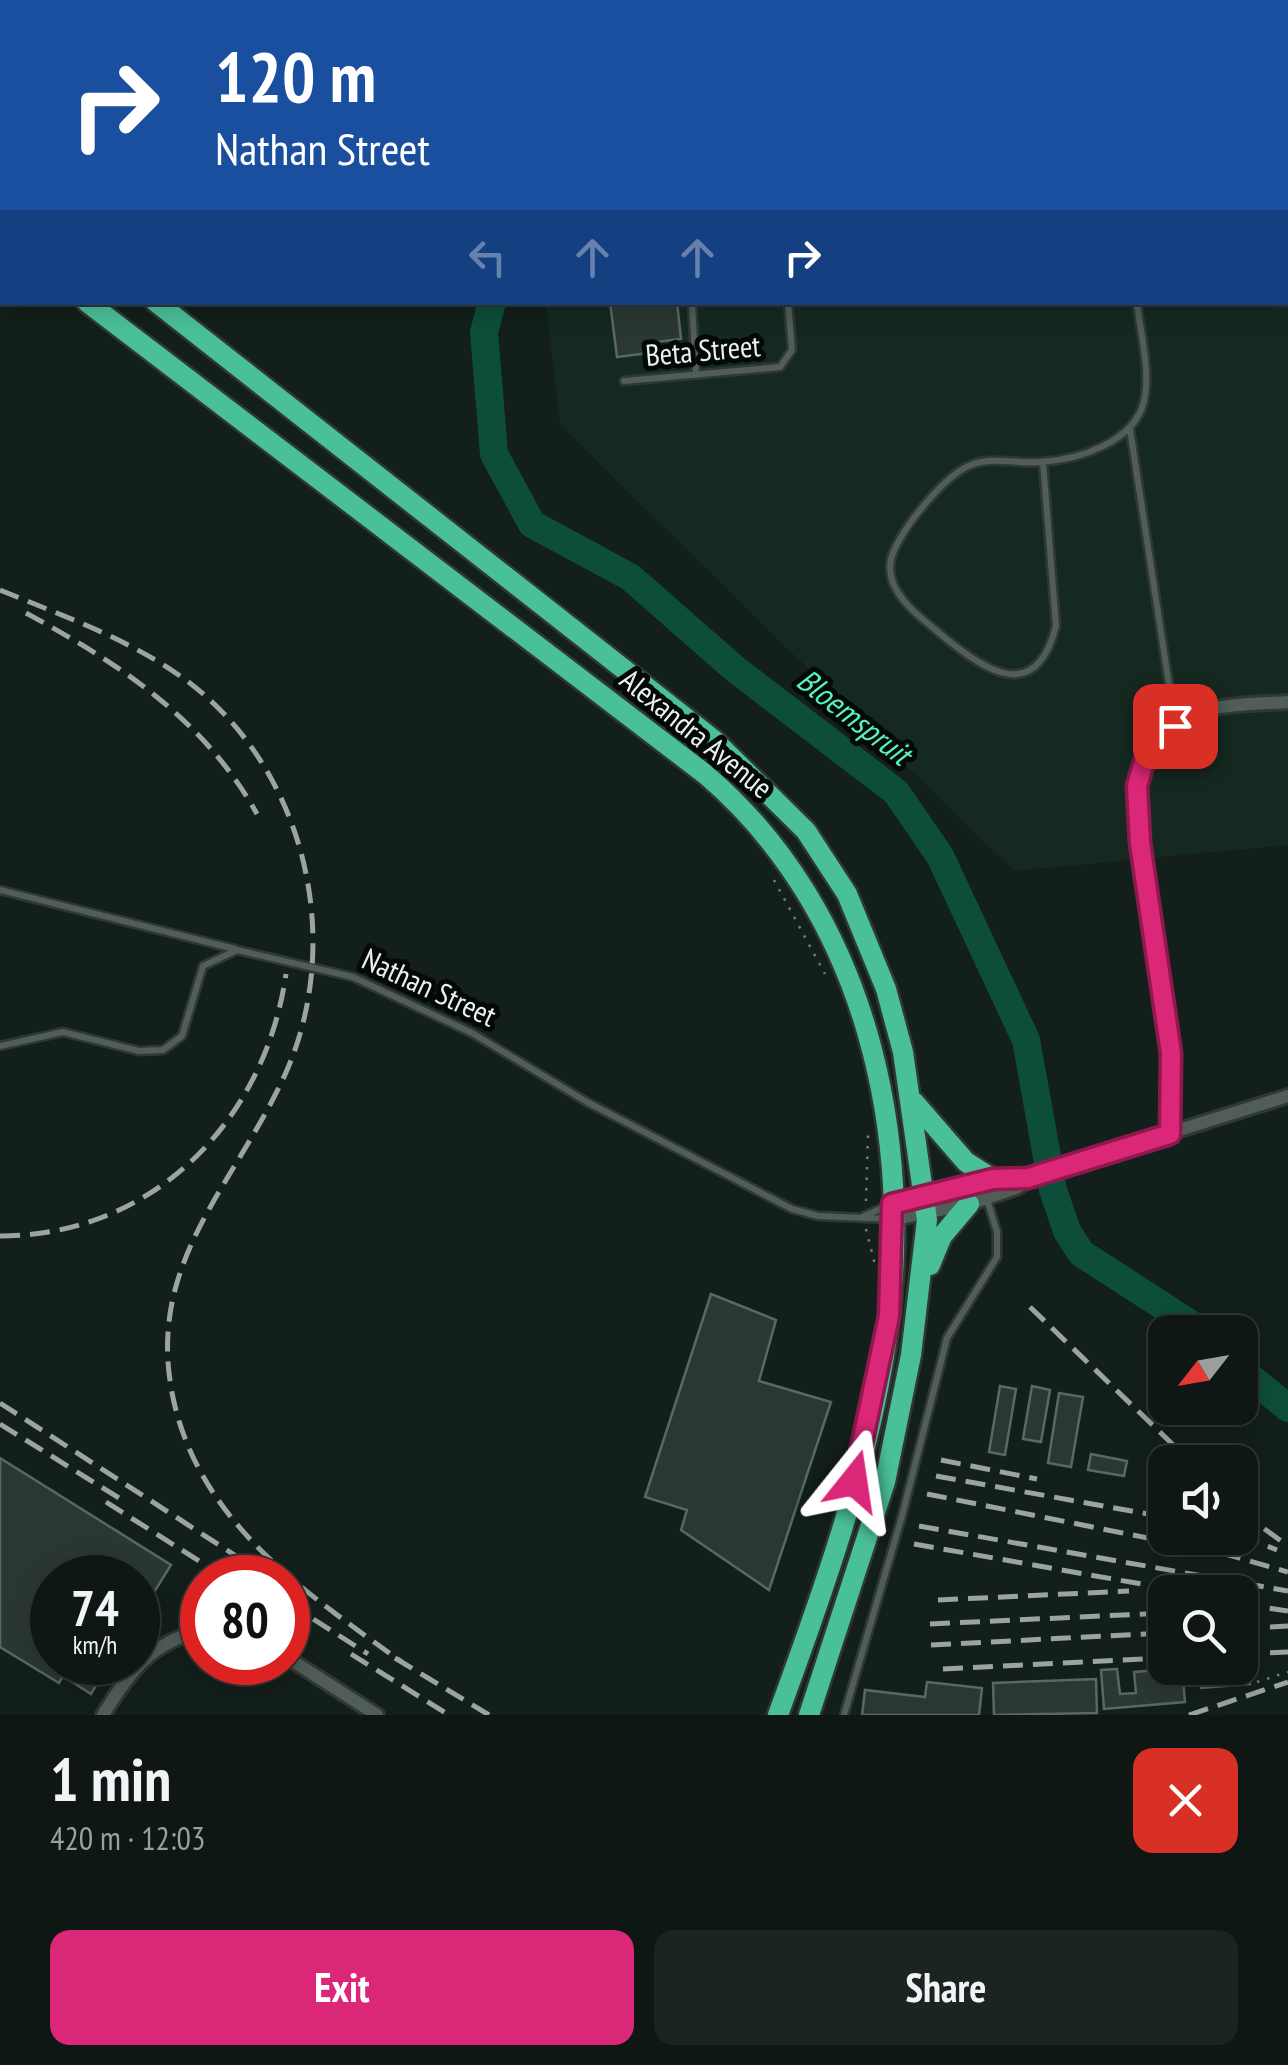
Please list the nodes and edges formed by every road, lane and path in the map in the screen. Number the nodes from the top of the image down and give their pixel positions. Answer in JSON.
{"nodes":[{"id":1,"x":91,"y":305,"type":"edge"},
{"id":2,"x":160,"y":305,"type":"edge"},
{"id":3,"x":692,"y":305,"type":"edge"},
{"id":4,"x":788,"y":305,"type":"edge"},
{"id":5,"x":1137,"y":305,"type":"edge"},
{"id":6,"x":696,"y":375,"type":"junction"},
{"id":7,"x":624,"y":381,"type":"dead end"},
{"id":8,"x":1130,"y":429,"type":"junction"},
{"id":9,"x":1043,"y":462,"type":"junction"},
{"id":10,"x":1288,"y":702,"type":"edge"},
{"id":11,"x":1175,"y":726,"type":"junction"},
{"id":12,"x":768,"y":872,"type":"dead end"},
{"id":13,"x":0,"y":890,"type":"edge"},
{"id":14,"x":236,"y":950,"type":"junction"},
{"id":15,"x":832,"y":987,"type":"dead end"},
{"id":16,"x":0,"y":1046,"type":"edge"},
{"id":17,"x":1288,"y":1096,"type":"edge"},
{"id":18,"x":912,"y":1101,"type":"junction"},
{"id":19,"x":868,"y":1128,"type":"dead end"},
{"id":20,"x":1170,"y":1134,"type":"junction"},
{"id":21,"x":983,"y":1191,"type":"junction"},
{"id":22,"x":927,"y":1204,"type":"junction"},
{"id":23,"x":893,"y":1212,"type":"junction"},
{"id":24,"x":863,"y":1217,"type":"junction"},
{"id":25,"x":878,"y":1275,"type":"dead end"},
{"id":26,"x":920,"y":1290,"type":"junction"},
{"id":27,"x":180,"y":1638,"type":"edge"},
{"id":28,"x":310,"y":1672,"type":"edge"},
{"id":29,"x":1288,"y":1672,"type":"edge"},
{"id":30,"x":1258,"y":1682,"type":"dead end"},
{"id":31,"x":103,"y":1715,"type":"edge"},
{"id":32,"x":378,"y":1715,"type":"edge"},
{"id":33,"x":778,"y":1715,"type":"edge"},
{"id":34,"x":809,"y":1715,"type":"edge"},
{"id":35,"x":844,"y":1715,"type":"edge"}],
"edges":[{"from":1,"to":23,"type":"highway","name":"Alexandra Avenue"},
{"from":2,"to":18,"type":"highway","name":"Alexandra Avenue"},
{"from":3,"to":6,"type":"lane"},
{"from":4,"to":6,"type":"lane","name":"Beta Street"},
{"from":5,"to":8,"type":"lane"},
{"from":6,"to":7,"type":"lane","name":"Beta Street"},
{"from":8,"to":9,"type":"lane"},
{"from":8,"to":11,"type":"lane"},
{"from":9,"to":9,"type":"lane"},
{"from":10,"to":11,"type":"street"},
{"from":11,"to":20,"type":"street"},
{"from":12,"to":15,"type":"path"},
{"from":13,"to":14,"type":"lane","name":"Nathan Street"},
{"from":14,"to":16,"type":"lane"},
{"from":14,"to":24,"type":"lane","name":"Nathan Street"},
{"from":17,"to":20,"type":"street","name":"Nathan Street"},
{"from":18,"to":21,"type":"highway"},
{"from":18,"to":22,"type":"highway","name":"Alexandra Avenue"},
{"from":19,"to":24,"type":"path"},
{"from":20,"to":21,"type":"street","name":"Nathan Street"},
{"from":21,"to":22,"type":"street","name":"Nathan Street"},
{"from":21,"to":22,"type":"street","name":"Nathan Street"},
{"from":21,"to":26,"type":"highway"},
{"from":21,"to":35,"type":"lane"},
{"from":22,"to":23,"type":"street","name":"Nathan Street"},
{"from":22,"to":26,"type":"highway","name":"Alexandra Avenue"},
{"from":23,"to":24,"type":"lane","name":"Nathan Street"},
{"from":23,"to":24,"type":"lane","name":"Nathan Street"},
{"from":23,"to":33,"type":"highway","name":"Alexandra Avenue"},
{"from":24,"to":25,"type":"path"},
{"from":26,"to":34,"type":"highway","name":"Alexandra Avenue"},
{"from":27,"to":31,"type":"street"},
{"from":28,"to":32,"type":"street"},
{"from":29,"to":30,"type":"path"}]}
